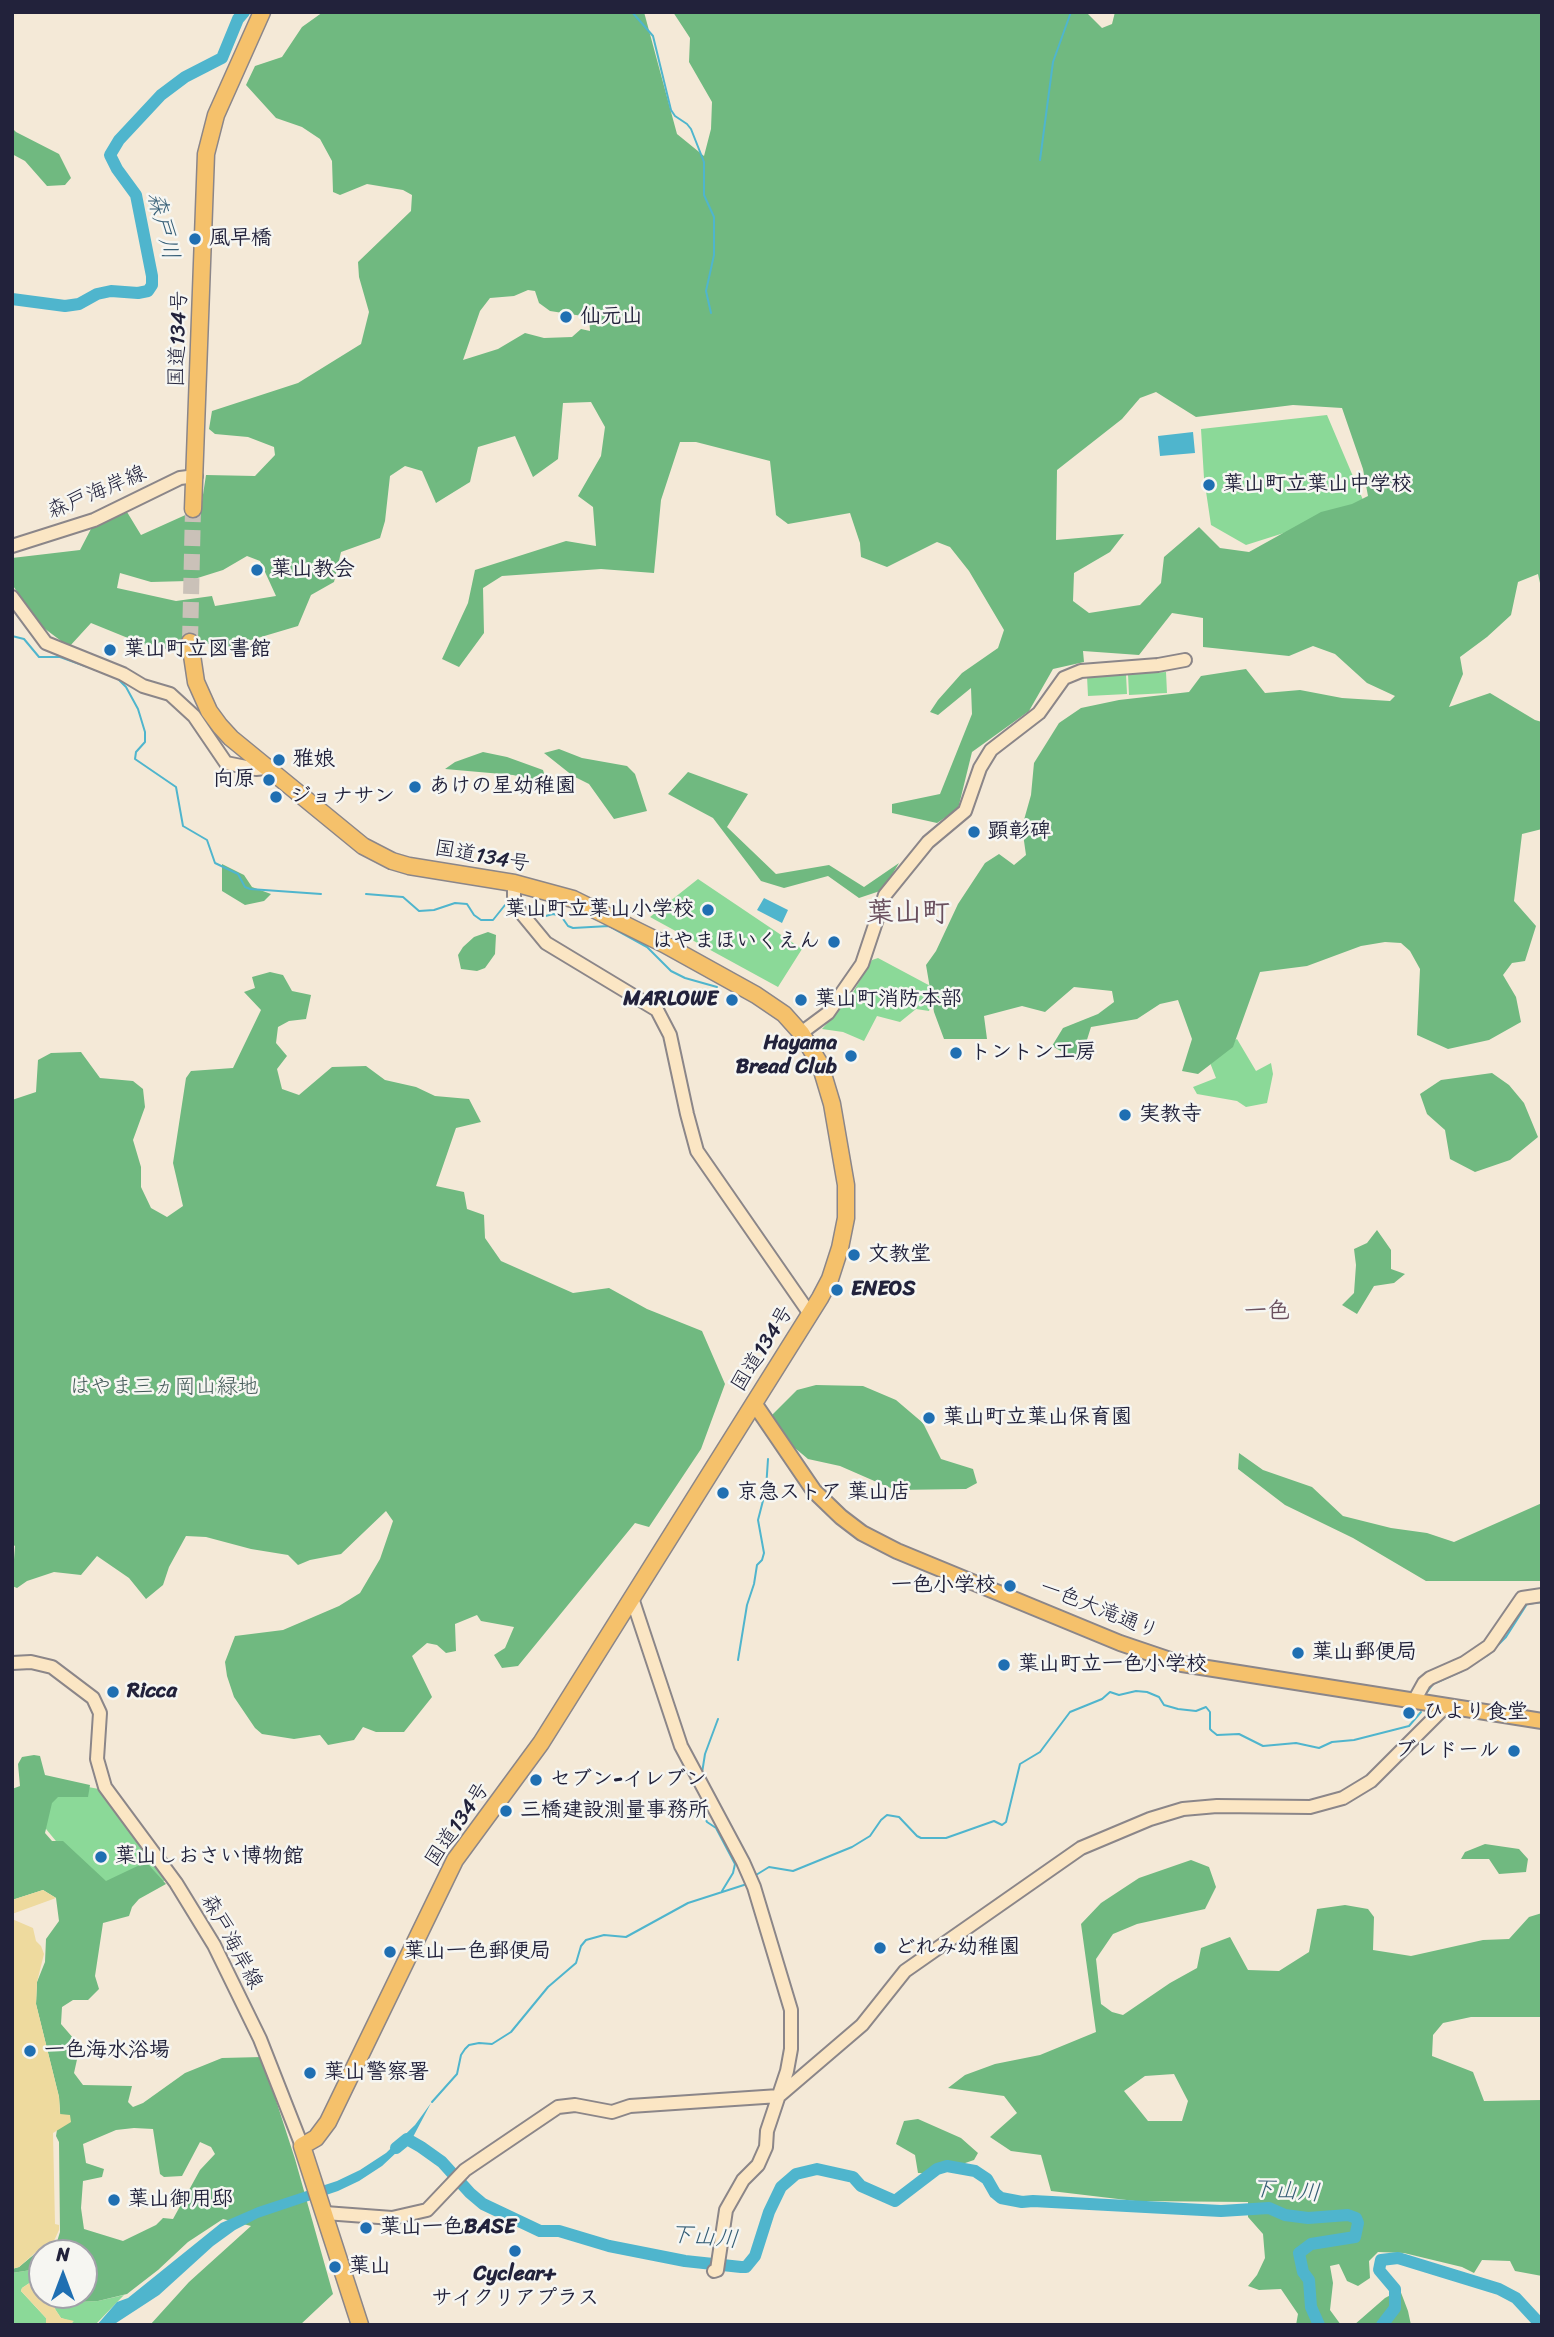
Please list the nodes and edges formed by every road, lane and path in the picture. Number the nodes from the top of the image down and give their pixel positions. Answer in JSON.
{"nodes":[{"id":1,"x":262,"y":12,"type":"edge"},
{"id":2,"x":196,"y":476,"type":"junction"},
{"id":3,"x":193,"y":509,"type":"tunnel mouth"},
{"id":4,"x":12,"y":546,"type":"edge"},
{"id":5,"x":12,"y":597,"type":"edge"},
{"id":6,"x":190,"y":642,"type":"tunnel mouth"},
{"id":7,"x":1185,"y":660,"type":"dead end"},
{"id":8,"x":266,"y":768,"type":"junction"},
{"id":9,"x":514,"y":883,"type":"junction"},
{"id":10,"x":801,"y":1033,"type":"junction"},
{"id":11,"x":810,"y":1314,"type":"junction"},
{"id":12,"x":754,"y":1403,"type":"junction"},
{"id":13,"x":1542,"y":1595,"type":"edge"},
{"id":14,"x":632,"y":1598,"type":"junction"},
{"id":15,"x":12,"y":1663,"type":"edge"},
{"id":16,"x":1414,"y":1701,"type":"junction"},
{"id":17,"x":1446,"y":1706,"type":"junction"},
{"id":18,"x":1542,"y":1721,"type":"edge"},
{"id":19,"x":779,"y":2096,"type":"junction"},
{"id":20,"x":302,"y":2146,"type":"junction"},
{"id":21,"x":324,"y":2210,"type":"junction"},
{"id":22,"x":717,"y":2266,"type":"dead end"},
{"id":23,"x":360,"y":2325,"type":"edge"}],
"edges":[{"from":1,"to":2,"type":"highway","name":"国道134号"},
{"from":2,"to":3,"type":"highway","name":"国道134号"},
{"from":2,"to":4,"type":"street","name":"森戸海岸線"},
{"from":5,"to":8,"type":"street"},
{"from":6,"to":8,"type":"highway","name":"国道134号"},
{"from":7,"to":10,"type":"street"},
{"from":8,"to":9,"type":"highway","name":"国道134号"},
{"from":9,"to":10,"type":"highway","name":"国道134号"},
{"from":9,"to":11,"type":"street"},
{"from":10,"to":11,"type":"highway","name":"国道134号"},
{"from":11,"to":12,"type":"highway","name":"国道134号"},
{"from":12,"to":14,"type":"highway","name":"国道134号"},
{"from":12,"to":16,"type":"main road","name":"一色大滝通り"},
{"from":13,"to":16,"type":"street"},
{"from":14,"to":19,"type":"street"},
{"from":14,"to":20,"type":"highway","name":"国道134号"},
{"from":15,"to":20,"type":"street","name":"森戸海岸線"},
{"from":16,"to":17,"type":"main road","name":"一色大滝通り"},
{"from":17,"to":18,"type":"main road","name":"一色大滝通り"},
{"from":17,"to":19,"type":"street"},
{"from":19,"to":21,"type":"street"},
{"from":19,"to":22,"type":"street"},
{"from":20,"to":21,"type":"highway"},
{"from":21,"to":23,"type":"highway"}]}
